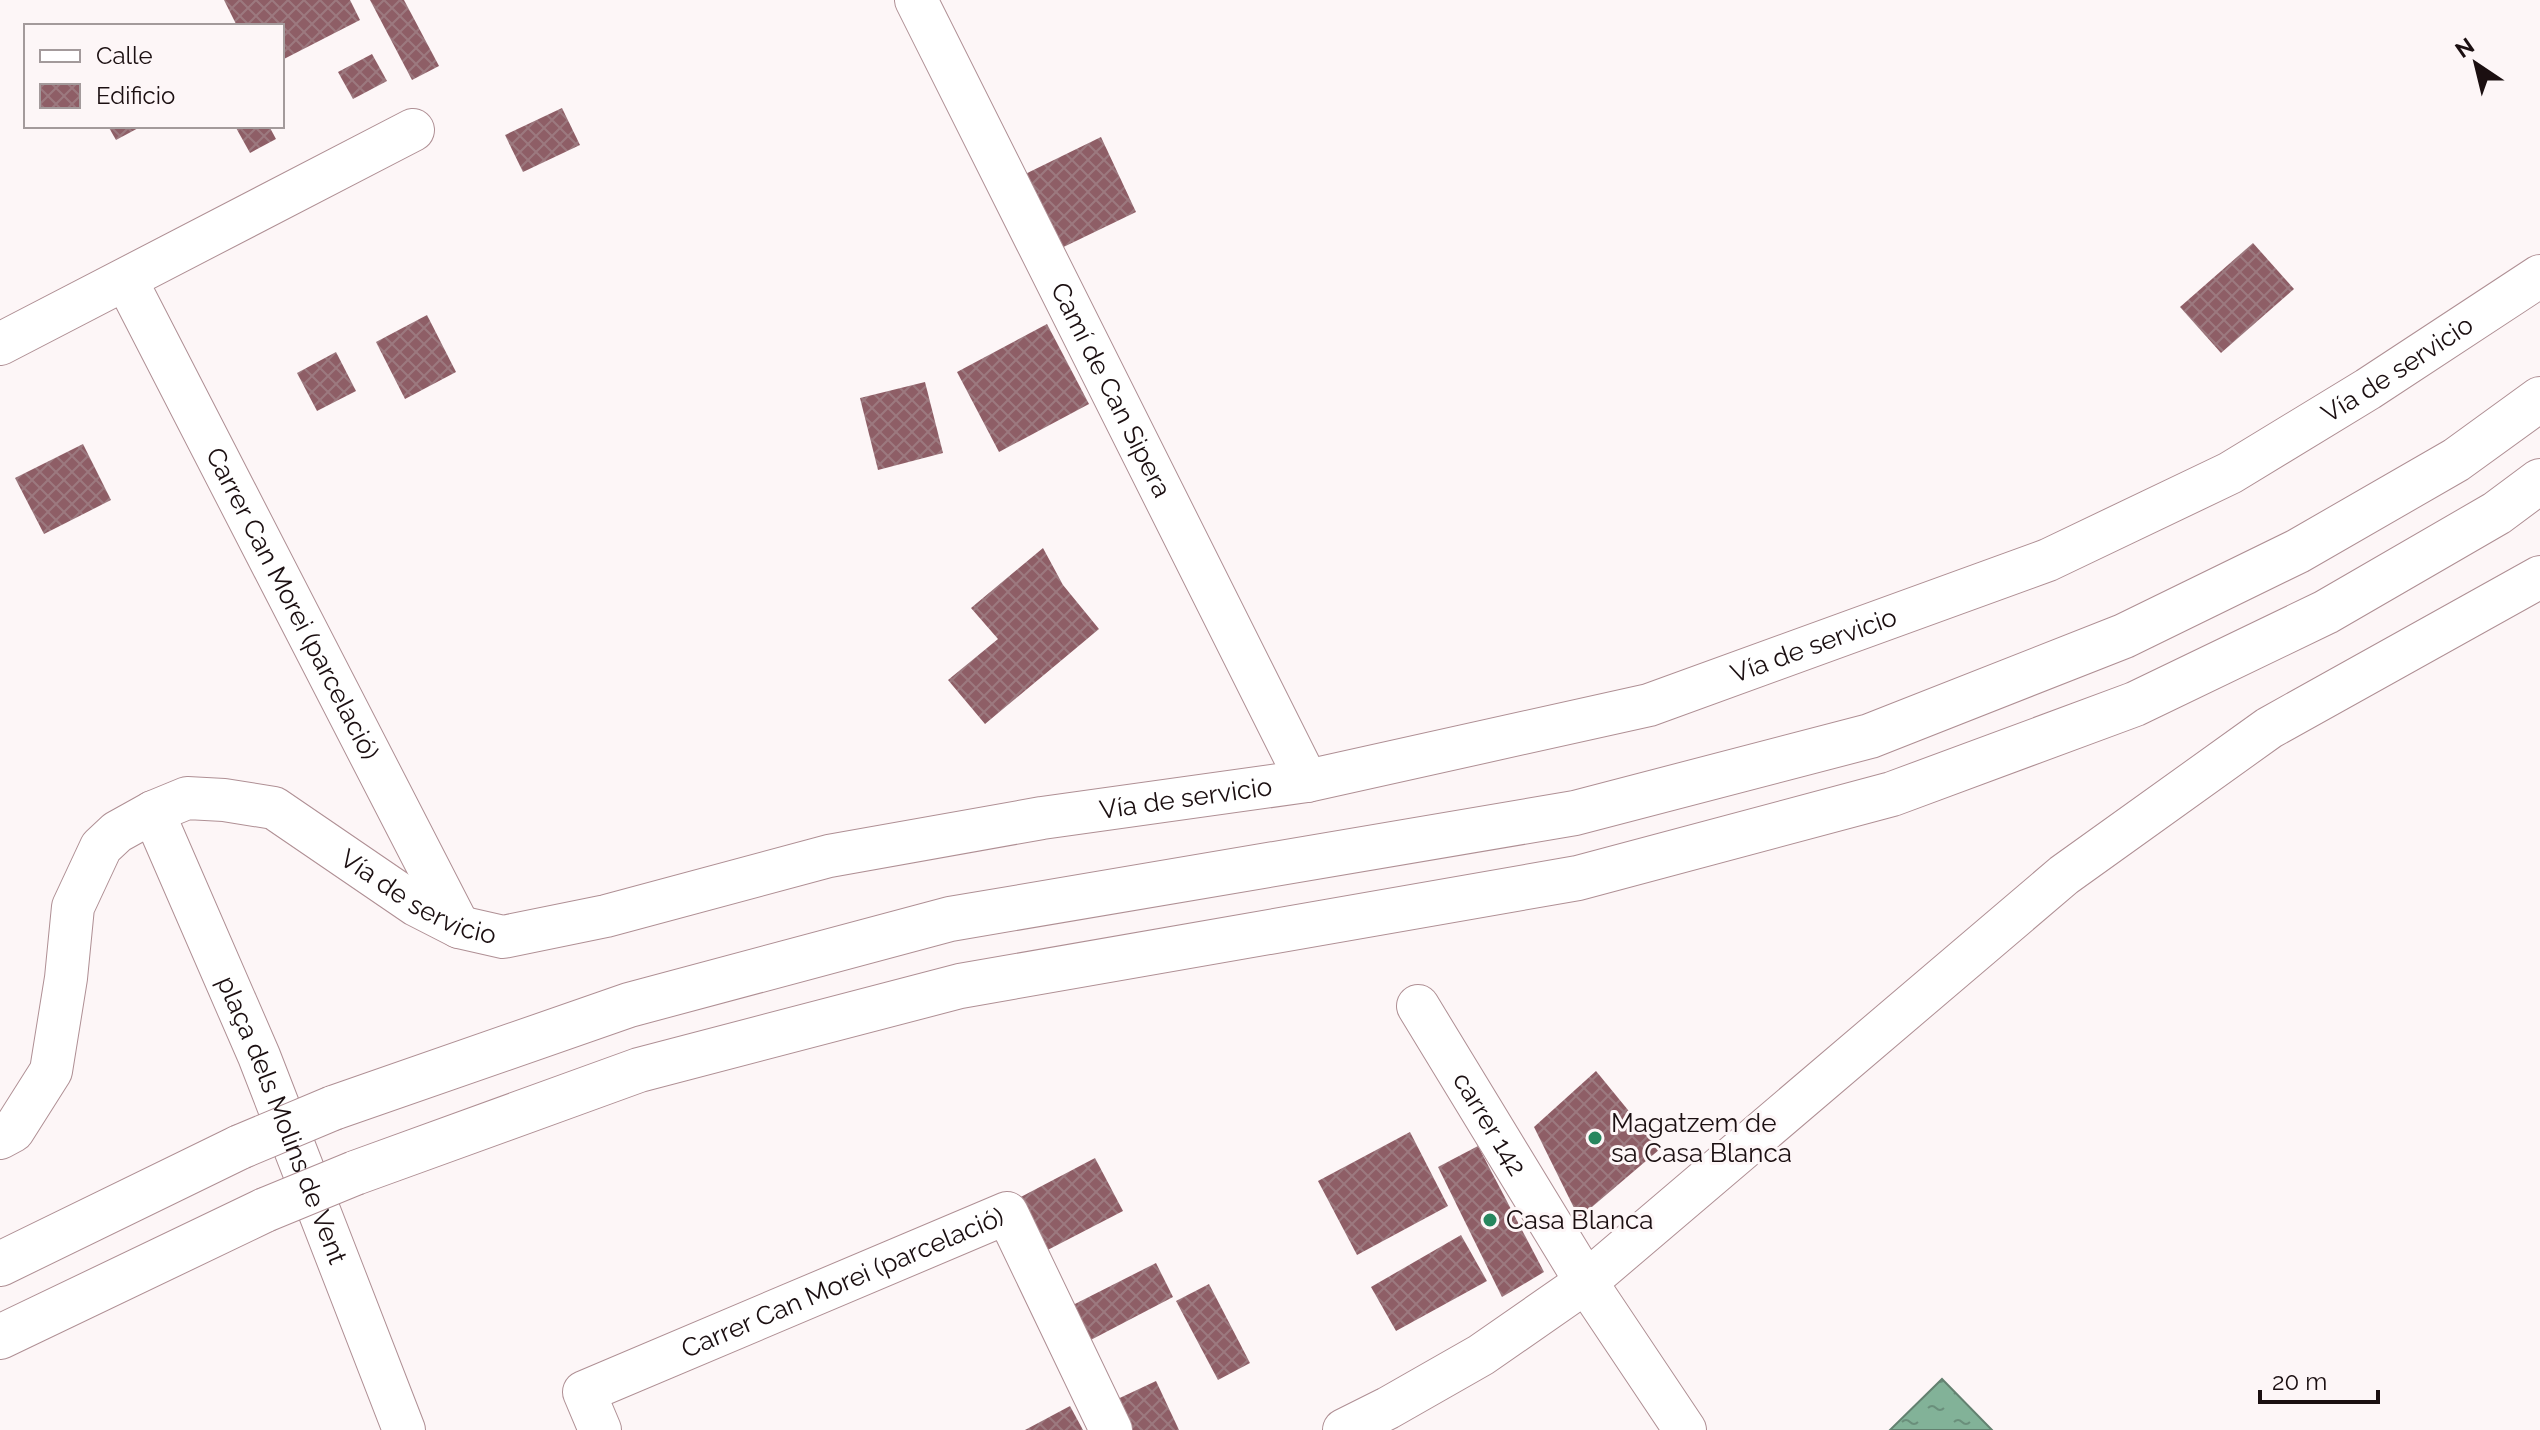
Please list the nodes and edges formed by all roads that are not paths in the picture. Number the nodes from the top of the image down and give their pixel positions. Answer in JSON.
{"nodes":[{"id":1,"x":916,"y":0,"type":"edge"},
{"id":2,"x":413,"y":130,"type":"dead end"},
{"id":3,"x":2540,"y":276,"type":"edge"},
{"id":4,"x":126,"y":280,"type":"junction"},
{"id":5,"x":0,"y":344,"type":"edge"},
{"id":6,"x":2540,"y":399,"type":"edge"},
{"id":7,"x":2540,"y":481,"type":"edge"},
{"id":8,"x":2540,"y":577,"type":"edge"},
{"id":9,"x":1307,"y":781,"type":"junction"},
{"id":10,"x":153,"y":812,"type":"junction"},
{"id":11,"x":459,"y":927,"type":"junction"},
{"id":12,"x":1418,"y":1006,"type":"dead end"},
{"id":13,"x":0,"y":1138,"type":"edge"},
{"id":14,"x":0,"y":1264,"type":"edge"},
{"id":15,"x":1586,"y":1282,"type":"junction"},
{"id":16,"x":0,"y":1337,"type":"edge"},
{"id":17,"x":404,"y":1430,"type":"edge"},
{"id":18,"x":600,"y":1430,"type":"edge"},
{"id":19,"x":1111,"y":1430,"type":"edge"},
{"id":20,"x":1344,"y":1430,"type":"edge"},
{"id":21,"x":1685,"y":1430,"type":"edge"}],
"edges":[{"from":1,"to":9,"type":"street","name":"Camí de Can Sipera"},
{"from":2,"to":4,"type":"street"},
{"from":3,"to":9,"type":"street","name":"Vía de servicio"},
{"from":4,"to":5,"type":"street"},
{"from":4,"to":11,"type":"street","name":"Carrer Can Morei (parcelació)"},
{"from":6,"to":14,"type":"highway","bridge":true},
{"from":7,"to":16,"type":"highway","bridge":true},
{"from":8,"to":15,"type":"street"},
{"from":9,"to":11,"type":"street","name":"Vía de servicio"},
{"from":10,"to":11,"type":"street","name":"Vía de servicio"},
{"from":10,"to":13,"type":"street","name":"Vía de servicio"},
{"from":10,"to":17,"type":"street","name":"plaça dels Molins de Vent"},
{"from":12,"to":15,"type":"street","name":"carrer 142"},
{"from":15,"to":20,"type":"street"},
{"from":15,"to":21,"type":"street","name":"carrer 142"},
{"from":18,"to":19,"type":"street","name":"Carrer Can Morei (parcelació)"}]}
